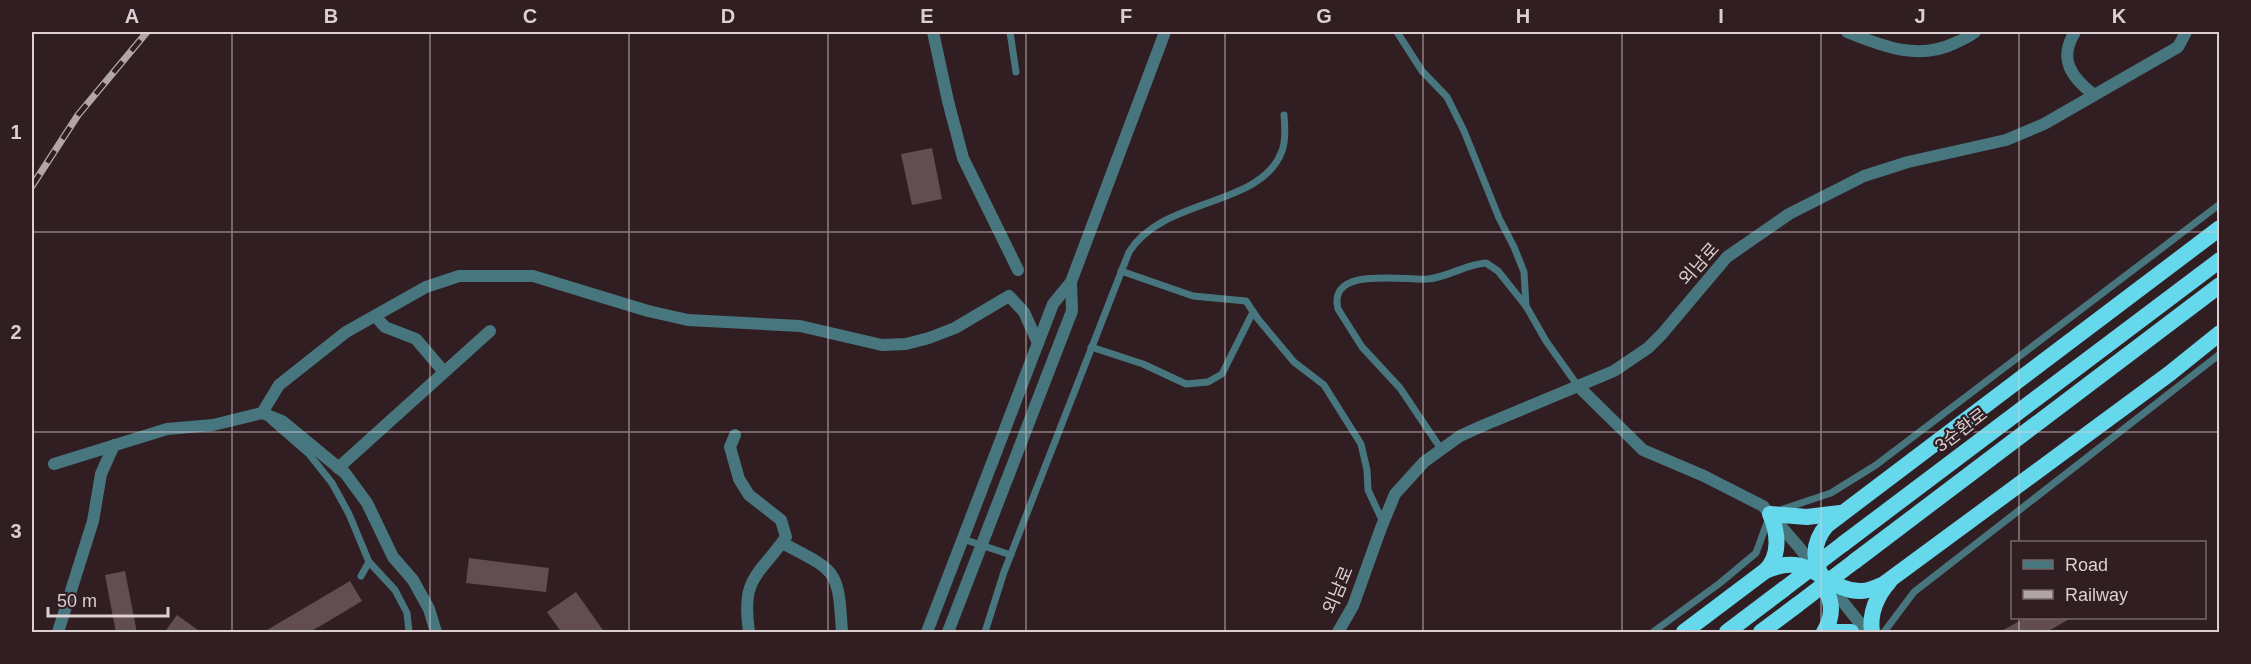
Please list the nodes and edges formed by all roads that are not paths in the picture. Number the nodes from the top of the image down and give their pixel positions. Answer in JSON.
{"nodes":[{"id":1,"x":933,"y":32,"type":"edge"},
{"id":2,"x":1010,"y":32,"type":"edge"},
{"id":3,"x":1165,"y":32,"type":"edge"},
{"id":4,"x":1397,"y":32,"type":"edge"},
{"id":5,"x":1847,"y":32,"type":"edge"},
{"id":6,"x":1975,"y":32,"type":"edge"},
{"id":7,"x":2075,"y":32,"type":"edge"},
{"id":8,"x":2186,"y":32,"type":"edge"},
{"id":9,"x":1016,"y":72,"type":"dead end"},
{"id":10,"x":2094,"y":95,"type":"junction"},
{"id":11,"x":1284,"y":115,"type":"dead end"},
{"id":12,"x":2220,"y":204,"type":"edge"},
{"id":13,"x":2220,"y":228,"type":"edge"},
{"id":14,"x":2220,"y":260,"type":"edge"},
{"id":15,"x":1018,"y":270,"type":"dead end"},
{"id":16,"x":1121,"y":271,"type":"junction"},
{"id":17,"x":1071,"y":282,"type":"junction"},
{"id":18,"x":2220,"y":285,"type":"edge"},
{"id":19,"x":1526,"y":306,"type":"junction"},
{"id":20,"x":1253,"y":312,"type":"junction"},
{"id":21,"x":375,"y":316,"type":"junction"},
{"id":22,"x":490,"y":331,"type":"dead end"},
{"id":23,"x":2220,"y":333,"type":"edge"},
{"id":24,"x":1038,"y":344,"type":"junction"},
{"id":25,"x":1090,"y":347,"type":"junction"},
{"id":26,"x":2220,"y":354,"type":"edge"},
{"id":27,"x":444,"y":372,"type":"junction"},
{"id":28,"x":1578,"y":386,"type":"junction"},
{"id":29,"x":262,"y":413,"type":"junction"},
{"id":30,"x":735,"y":435,"type":"dead end"},
{"id":31,"x":114,"y":445,"type":"junction"},
{"id":32,"x":1440,"y":448,"type":"junction"},
{"id":33,"x":54,"y":464,"type":"dead end"},
{"id":34,"x":338,"y":468,"type":"junction"},
{"id":35,"x":1841,"y":512,"type":"junction"},
{"id":36,"x":1770,"y":514,"type":"junction"},
{"id":37,"x":1383,"y":522,"type":"junction"},
{"id":38,"x":963,"y":539,"type":"junction"},
{"id":39,"x":782,"y":543,"type":"junction"},
{"id":40,"x":982,"y":545,"type":"junction"},
{"id":41,"x":1011,"y":555,"type":"junction"},
{"id":42,"x":369,"y":562,"type":"junction"},
{"id":43,"x":1765,"y":571,"type":"junction"},
{"id":44,"x":1820,"y":574,"type":"junction"},
{"id":45,"x":361,"y":576,"type":"dead end"},
{"id":46,"x":1892,"y":579,"type":"junction"},
{"id":47,"x":58,"y":633,"type":"edge"},
{"id":48,"x":409,"y":633,"type":"edge"},
{"id":49,"x":436,"y":633,"type":"edge"},
{"id":50,"x":749,"y":633,"type":"edge"},
{"id":51,"x":842,"y":633,"type":"edge"},
{"id":52,"x":927,"y":633,"type":"edge"},
{"id":53,"x":948,"y":633,"type":"edge"},
{"id":54,"x":985,"y":633,"type":"edge"},
{"id":55,"x":1338,"y":633,"type":"edge"},
{"id":56,"x":1653,"y":633,"type":"edge"},
{"id":57,"x":1683,"y":633,"type":"edge"},
{"id":58,"x":1727,"y":633,"type":"edge"},
{"id":59,"x":1761,"y":633,"type":"edge"},
{"id":60,"x":1824,"y":633,"type":"edge"},
{"id":61,"x":1834,"y":633,"type":"edge"},
{"id":62,"x":1851,"y":633,"type":"edge"},
{"id":63,"x":1867,"y":633,"type":"edge"},
{"id":64,"x":1872,"y":633,"type":"edge"},
{"id":65,"x":1884,"y":633,"type":"edge"}],
"edges":[{"from":1,"to":15,"type":"street"},
{"from":2,"to":9,"type":"lane"},
{"from":3,"to":17,"type":"street"},
{"from":4,"to":19,"type":"lane"},
{"from":5,"to":6,"type":"street"},
{"from":7,"to":10,"type":"street"},
{"from":8,"to":10,"type":"street","name":"외남로"},
{"from":10,"to":28,"type":"street","name":"외남로"},
{"from":11,"to":16,"type":"lane"},
{"from":12,"to":36,"type":"lane"},
{"from":13,"to":35,"type":"highway"},
{"from":14,"to":58,"type":"highway","name":"3순환로","bridge":true},
{"from":16,"to":20,"type":"lane"},
{"from":16,"to":25,"type":"lane"},
{"from":17,"to":24,"type":"street"},
{"from":17,"to":40,"type":"street"},
{"from":18,"to":59,"type":"highway","bridge":true},
{"from":19,"to":28,"type":"lane"},
{"from":19,"to":32,"type":"lane"},
{"from":20,"to":25,"type":"lane"},
{"from":20,"to":37,"type":"lane"},
{"from":21,"to":24,"type":"street"},
{"from":21,"to":27,"type":"street"},
{"from":21,"to":29,"type":"street"},
{"from":22,"to":27,"type":"street"},
{"from":23,"to":46,"type":"highway"},
{"from":24,"to":38,"type":"street"},
{"from":25,"to":41,"type":"lane"},
{"from":26,"to":65,"type":"lane"},
{"from":27,"to":34,"type":"street"},
{"from":28,"to":32,"type":"street","name":"외남로"},
{"from":28,"to":36,"type":"street"},
{"from":29,"to":31,"type":"street"},
{"from":29,"to":34,"type":"street"},
{"from":29,"to":42,"type":"lane"},
{"from":30,"to":39,"type":"street"},
{"from":31,"to":33,"type":"street"},
{"from":31,"to":47,"type":"street"},
{"from":32,"to":37,"type":"street","name":"외남로"},
{"from":34,"to":49,"type":"street"},
{"from":35,"to":36,"type":"highway"},
{"from":35,"to":44,"type":"highway"},
{"from":36,"to":43,"type":"highway"},
{"from":36,"to":44,"type":"street"},
{"from":36,"to":56,"type":"lane"},
{"from":37,"to":55,"type":"street","name":"외남로"},
{"from":38,"to":40,"type":"lane"},
{"from":38,"to":52,"type":"street"},
{"from":39,"to":50,"type":"street"},
{"from":39,"to":51,"type":"street"},
{"from":40,"to":41,"type":"lane"},
{"from":40,"to":53,"type":"street"},
{"from":41,"to":54,"type":"lane"},
{"from":42,"to":45,"type":"lane"},
{"from":42,"to":48,"type":"lane"},
{"from":43,"to":44,"type":"highway"},
{"from":43,"to":57,"type":"highway"},
{"from":44,"to":46,"type":"highway"},
{"from":44,"to":60,"type":"highway"},
{"from":44,"to":63,"type":"street"},
{"from":46,"to":64,"type":"highway"},
{"from":61,"to":62,"type":"highway"}]}
